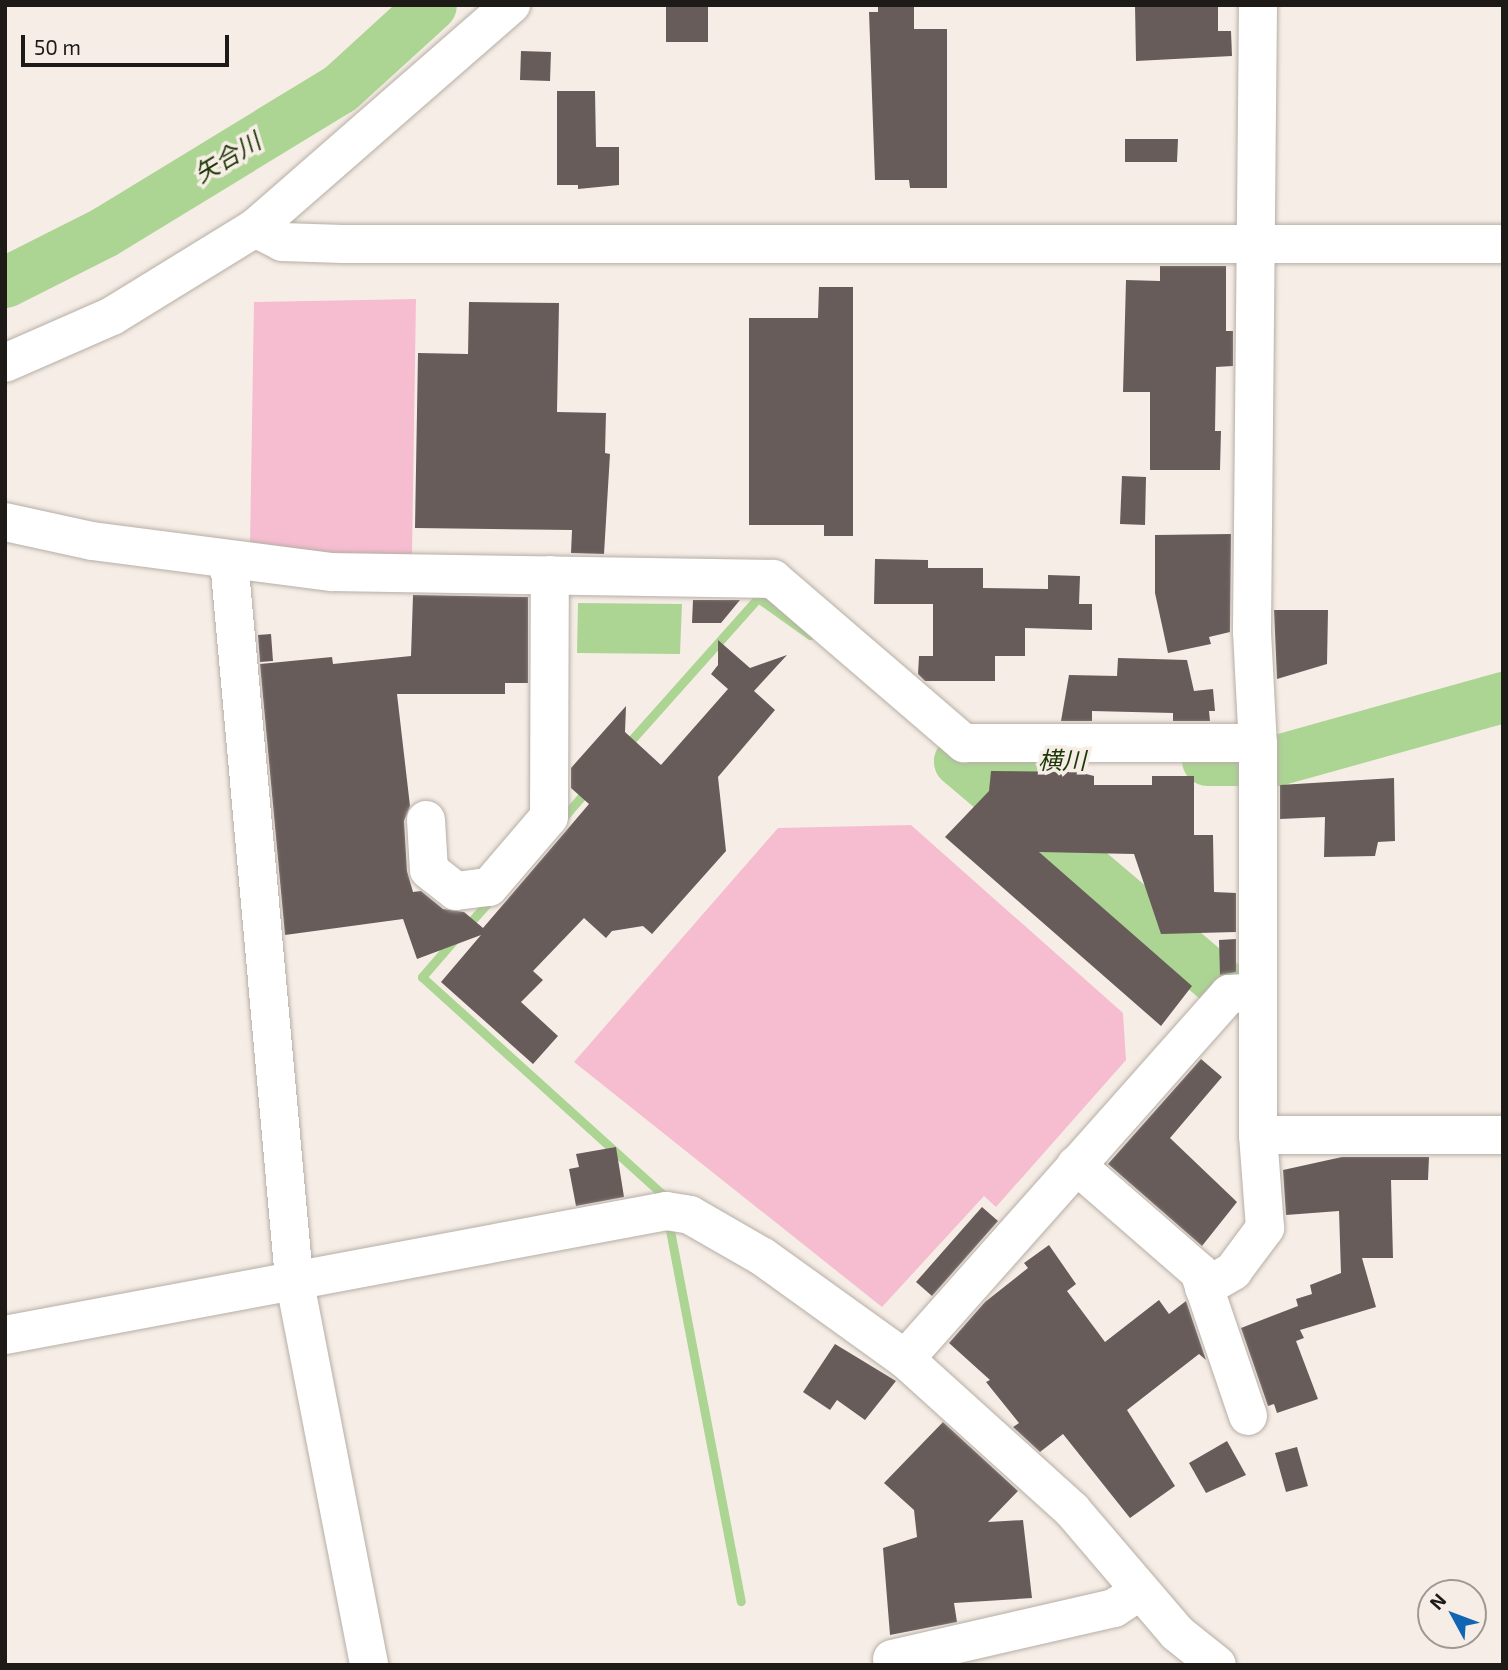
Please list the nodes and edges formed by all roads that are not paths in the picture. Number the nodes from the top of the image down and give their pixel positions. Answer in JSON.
{"nodes":[{"id":1,"x":511,"y":5,"type":"edge"},
{"id":2,"x":1258,"y":5,"type":"edge"},
{"id":3,"x":255,"y":228,"type":"junction"},
{"id":4,"x":1256,"y":243,"type":"junction"},
{"id":5,"x":1503,"y":244,"type":"edge"},
{"id":6,"x":5,"y":363,"type":"edge"},
{"id":7,"x":5,"y":522,"type":"edge"},
{"id":8,"x":229,"y":561,"type":"junction"},
{"id":9,"x":550,"y":575,"type":"junction"},
{"id":10,"x":1258,"y":752,"type":"junction"},
{"id":11,"x":426,"y":820,"type":"dead end"},
{"id":12,"x":1256,"y":992,"type":"junction"},
{"id":13,"x":1258,"y":1135,"type":"junction"},
{"id":14,"x":1503,"y":1135,"type":"edge"},
{"id":15,"x":1076,"y":1165,"type":"junction"},
{"id":16,"x":294,"y":1278,"type":"junction"},
{"id":17,"x":1204,"y":1288,"type":"junction"},
{"id":18,"x":5,"y":1335,"type":"edge"},
{"id":19,"x":905,"y":1359,"type":"junction"},
{"id":20,"x":1248,"y":1416,"type":"dead end"},
{"id":21,"x":1140,"y":1591,"type":"junction"},
{"id":22,"x":892,"y":1659,"type":"dead end"},
{"id":23,"x":369,"y":1665,"type":"edge"},
{"id":24,"x":1217,"y":1665,"type":"edge"}],
"edges":[{"from":1,"to":3,"type":"street"},
{"from":2,"to":4,"type":"street"},
{"from":3,"to":4,"type":"street"},
{"from":3,"to":6,"type":"street"},
{"from":4,"to":5,"type":"street"},
{"from":4,"to":10,"type":"street"},
{"from":7,"to":8,"type":"street"},
{"from":8,"to":9,"type":"street"},
{"from":8,"to":16,"type":"street"},
{"from":9,"to":10,"type":"street"},
{"from":9,"to":11,"type":"street"},
{"from":10,"to":12,"type":"street"},
{"from":12,"to":13,"type":"street"},
{"from":12,"to":15,"type":"street"},
{"from":13,"to":14,"type":"street"},
{"from":13,"to":17,"type":"street"},
{"from":15,"to":17,"type":"street"},
{"from":15,"to":19,"type":"street"},
{"from":16,"to":18,"type":"street"},
{"from":16,"to":19,"type":"street"},
{"from":16,"to":23,"type":"street"},
{"from":17,"to":20,"type":"street"},
{"from":19,"to":21,"type":"street"},
{"from":21,"to":22,"type":"street"},
{"from":21,"to":24,"type":"street"}]}
